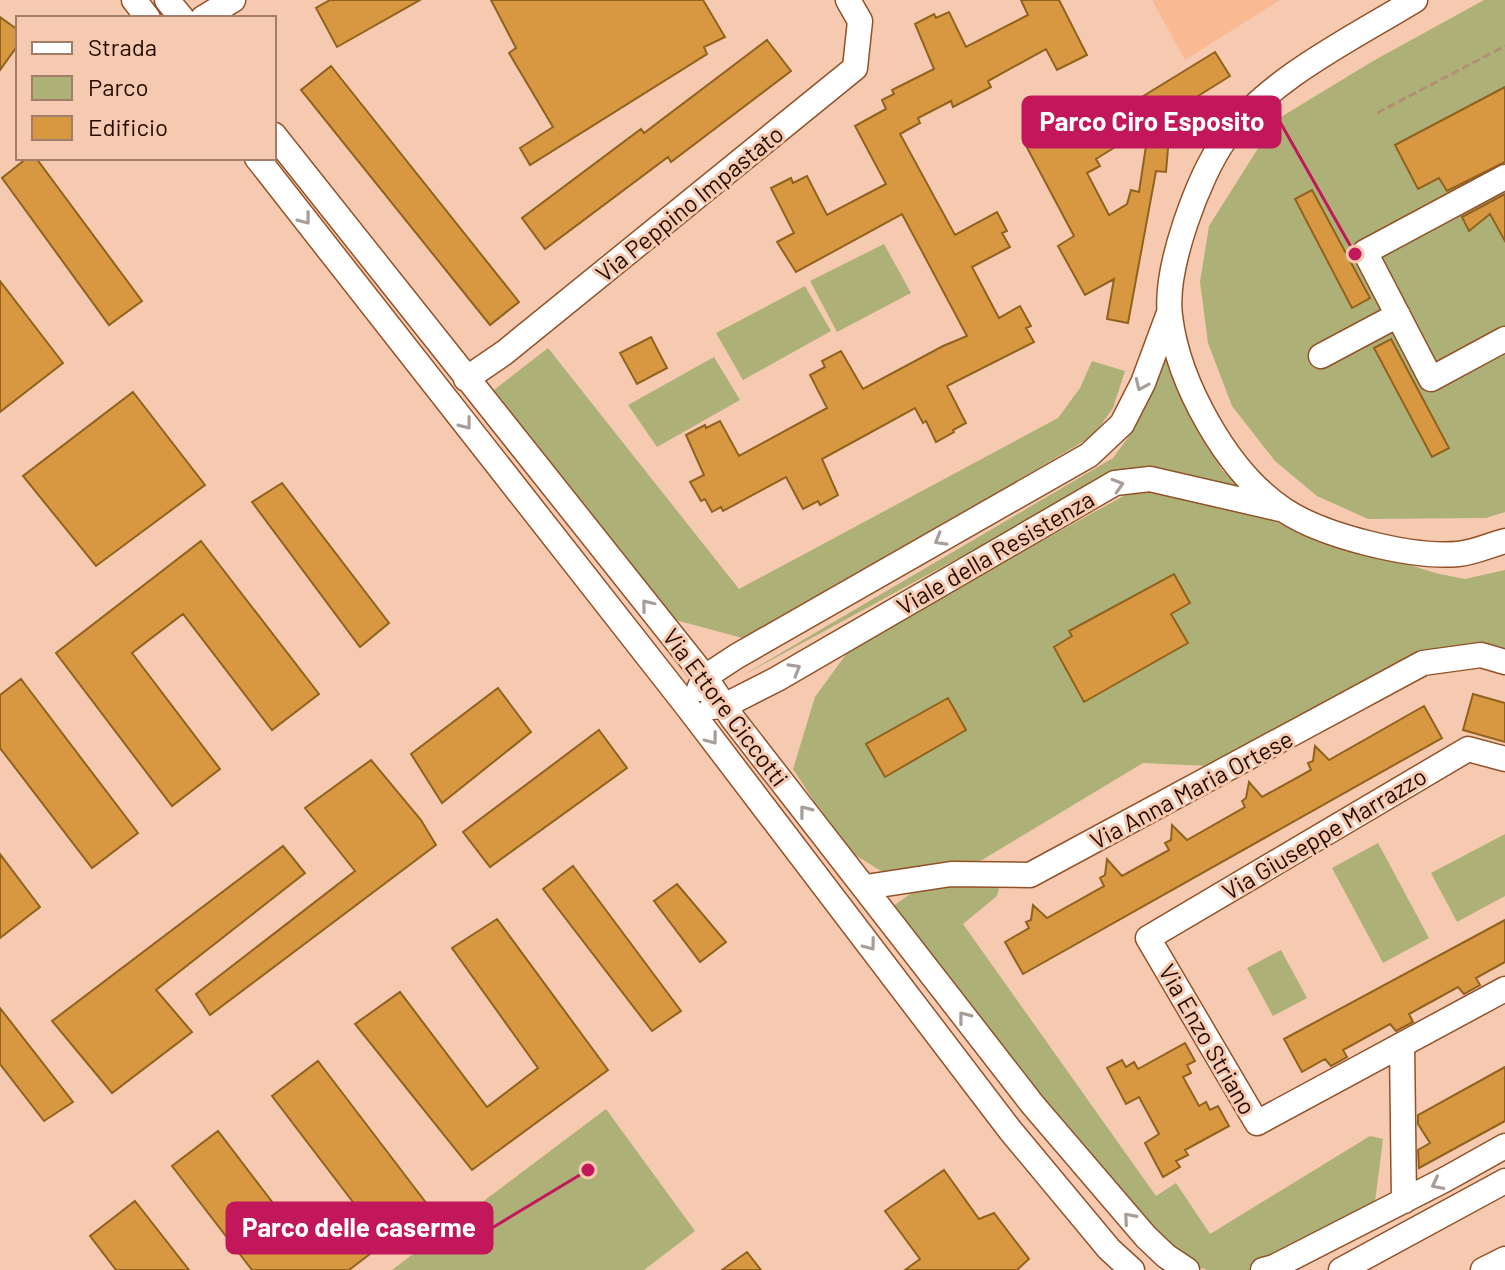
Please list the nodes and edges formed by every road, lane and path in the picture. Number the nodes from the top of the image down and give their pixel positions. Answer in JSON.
{"nodes":[{"id":1,"x":167,"y":0,"type":"edge"},
{"id":2,"x":233,"y":0,"type":"edge"},
{"id":3,"x":848,"y":0,"type":"edge"},
{"id":4,"x":1415,"y":0,"type":"edge"},
{"id":5,"x":180,"y":16,"type":"edge"},
{"id":6,"x":206,"y":16,"type":"edge"},
{"id":7,"x":1505,"y":46,"type":"edge"},
{"id":8,"x":1377,"y":113,"type":"dead end"},
{"id":9,"x":276,"y":138,"type":"edge"},
{"id":10,"x":259,"y":160,"type":"edge"},
{"id":11,"x":1505,"y":177,"type":"edge"},
{"id":12,"x":1169,"y":312,"type":"junction"},
{"id":13,"x":1398,"y":315,"type":"junction"},
{"id":14,"x":1505,"y":339,"type":"edge"},
{"id":15,"x":1321,"y":356,"type":"dead end"},
{"id":16,"x":466,"y":379,"type":"junction"},
{"id":17,"x":1282,"y":509,"type":"junction"},
{"id":18,"x":1505,"y":541,"type":"edge"},
{"id":19,"x":1505,"y":662,"type":"edge"},
{"id":20,"x":705,"y":677,"type":"junction"},
{"id":21,"x":726,"y":705,"type":"junction"},
{"id":22,"x":690,"y":710,"type":"junction"},
{"id":23,"x":1505,"y":759,"type":"edge"},
{"id":24,"x":866,"y":887,"type":"junction"},
{"id":25,"x":1148,"y":938,"type":"joint"},
{"id":26,"x":1505,"y":989,"type":"edge"},
{"id":27,"x":1402,"y":1045,"type":"junction"},
{"id":28,"x":1505,"y":1146,"type":"edge"},
{"id":29,"x":1505,"y":1181,"type":"edge"},
{"id":30,"x":1404,"y":1201,"type":"junction"},
{"id":31,"x":1505,"y":1259,"type":"edge"},
{"id":32,"x":1268,"y":1268,"type":"edge"},
{"id":33,"x":1132,"y":1270,"type":"edge"},
{"id":34,"x":1187,"y":1270,"type":"edge"},
{"id":35,"x":1341,"y":1270,"type":"edge"},
{"id":36,"x":1483,"y":1270,"type":"edge"}],
"edges":[{"from":1,"to":5,"type":"street"},
{"from":2,"to":6,"type":"street"},
{"from":3,"to":16,"type":"street","name":"Via Peppino Impastato"},
{"from":4,"to":12,"type":"street","name":"Viale della Resistenza"},
{"from":7,"to":8,"type":"path"},
{"from":9,"to":16,"type":"street","name":"Via Ettore Ciccotti"},
{"from":10,"to":22,"type":"street","name":"Via Ettore Ciccotti","one_way":true},
{"from":11,"to":13,"type":"street"},
{"from":12,"to":17,"type":"street","name":"Viale della Resistenza"},
{"from":12,"to":20,"type":"street","name":"Viale della Resistenza","one_way":true},
{"from":13,"to":14,"type":"street"},
{"from":13,"to":15,"type":"street"},
{"from":20,"to":16,"type":"street","name":"Via Ettore Ciccotti","one_way":true},
{"from":17,"to":18,"type":"street","name":"Viale della Resistenza"},
{"from":21,"to":17,"type":"street","name":"Viale della Resistenza","one_way":true},
{"from":19,"to":24,"type":"street","name":"Via Anna Maria Ortese"},
{"from":20,"to":21,"type":"street","name":"Via Ettore Ciccotti"},
{"from":20,"to":22,"type":"street"},
{"from":21,"to":22,"type":"street","name":"Viale della Resistenza"},
{"from":24,"to":21,"type":"street","name":"Via Ettore Ciccotti","one_way":true},
{"from":22,"to":33,"type":"street","name":"Via Ettore Ciccotti","one_way":true},
{"from":23,"to":25,"type":"street","name":"Via Giuseppe Marrazzo"},
{"from":34,"to":24,"type":"street","name":"Via Ettore Ciccotti","one_way":true},
{"from":25,"to":27,"type":"street","name":"Via Enzo Striano"},
{"from":26,"to":27,"type":"street","name":"Via Enzo Striano"},
{"from":27,"to":30,"type":"street"},
{"from":28,"to":30,"type":"street","one_way":true},
{"from":29,"to":35,"type":"street"},
{"from":30,"to":32,"type":"street"},
{"from":31,"to":36,"type":"street"}]}
